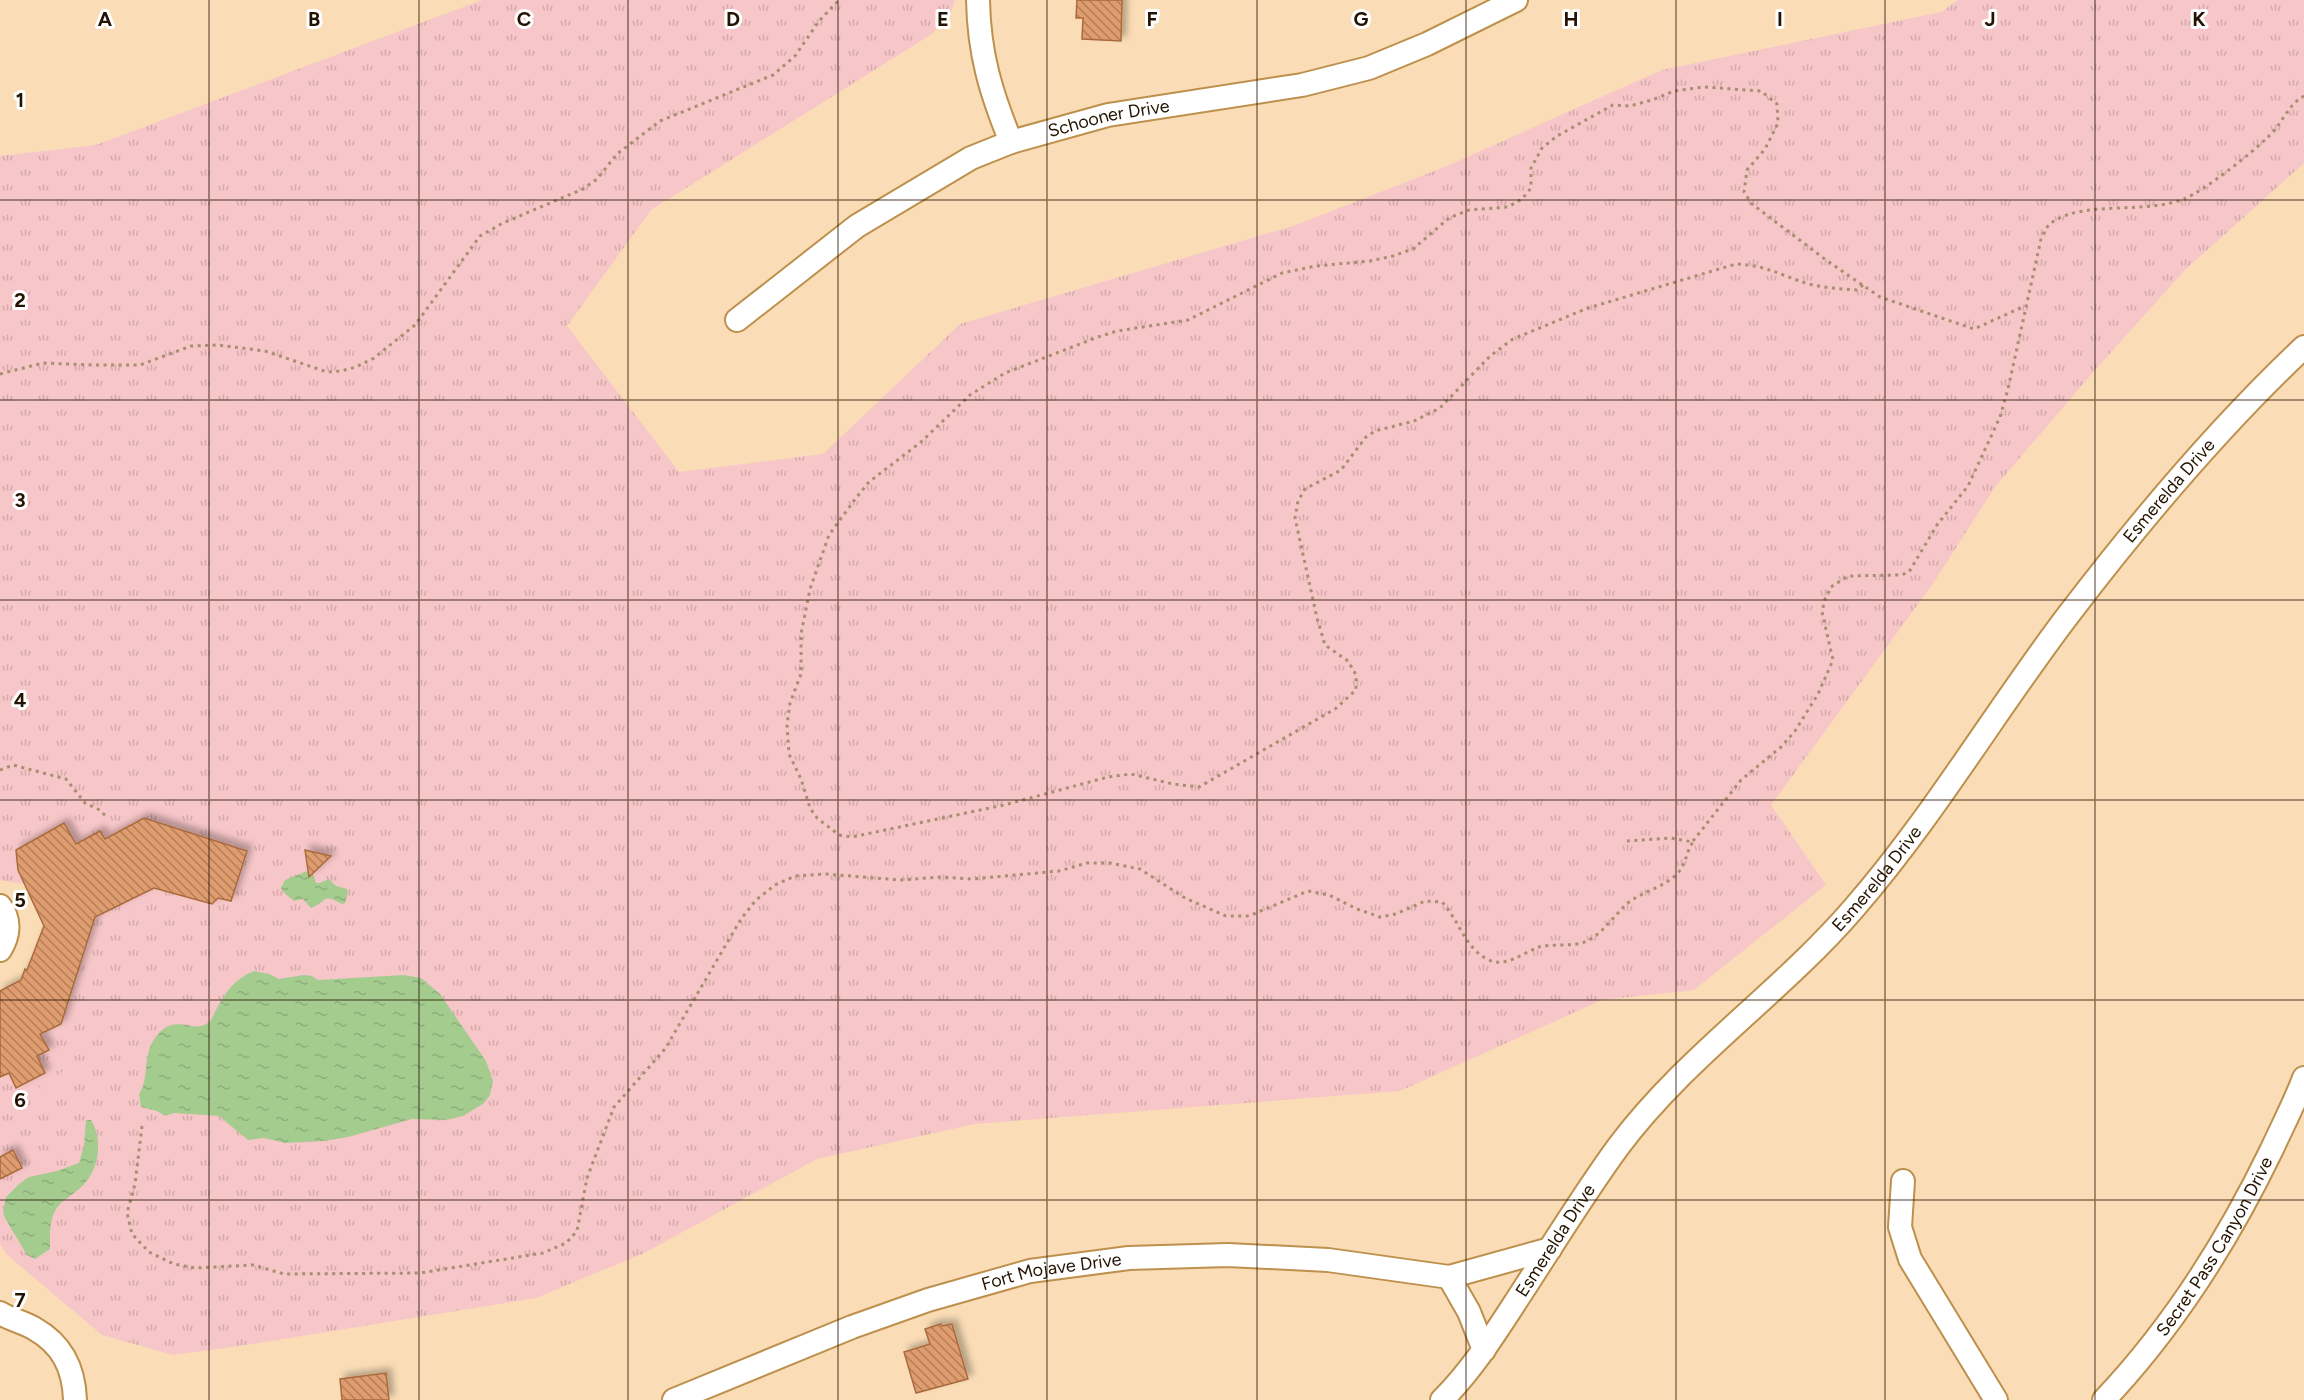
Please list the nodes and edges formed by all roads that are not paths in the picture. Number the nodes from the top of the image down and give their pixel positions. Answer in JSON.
{"nodes":[{"id":1,"x":978,"y":0,"type":"edge"},
{"id":2,"x":1516,"y":0,"type":"edge"},
{"id":3,"x":1011,"y":142,"type":"junction"},
{"id":4,"x":737,"y":320,"type":"dead end"},
{"id":5,"x":2304,"y":347,"type":"edge"},
{"id":6,"x":0,"y":906,"type":"edge"},
{"id":7,"x":0,"y":950,"type":"edge"},
{"id":8,"x":2304,"y":1078,"type":"edge"},
{"id":9,"x":1903,"y":1181,"type":"dead end"},
{"id":10,"x":1550,"y":1249,"type":"junction"},
{"id":11,"x":1449,"y":1277,"type":"junction"},
{"id":12,"x":0,"y":1313,"type":"edge"},
{"id":13,"x":1484,"y":1350,"type":"junction"},
{"id":14,"x":75,"y":1400,"type":"edge"},
{"id":15,"x":674,"y":1400,"type":"edge"},
{"id":16,"x":1442,"y":1400,"type":"edge"},
{"id":17,"x":1996,"y":1400,"type":"edge"},
{"id":18,"x":2104,"y":1400,"type":"edge"}],
"edges":[{"from":1,"to":3,"type":"street"},
{"from":2,"to":3,"type":"street","name":"Schooner Drive"},
{"from":3,"to":4,"type":"street","name":"Schooner Drive"},
{"from":5,"to":10,"type":"street","name":"Esmerelda Drive"},
{"from":6,"to":7,"type":"street"},
{"from":8,"to":18,"type":"street","name":"Secret Pass Canyon Drive"},
{"from":9,"to":17,"type":"street"},
{"from":10,"to":11,"type":"street"},
{"from":10,"to":13,"type":"street","name":"Esmerelda Drive"},
{"from":11,"to":13,"type":"street"},
{"from":11,"to":15,"type":"street","name":"Fort Mojave Drive"},
{"from":12,"to":14,"type":"street"},
{"from":13,"to":16,"type":"street","name":"Esmerelda Drive"}]}
